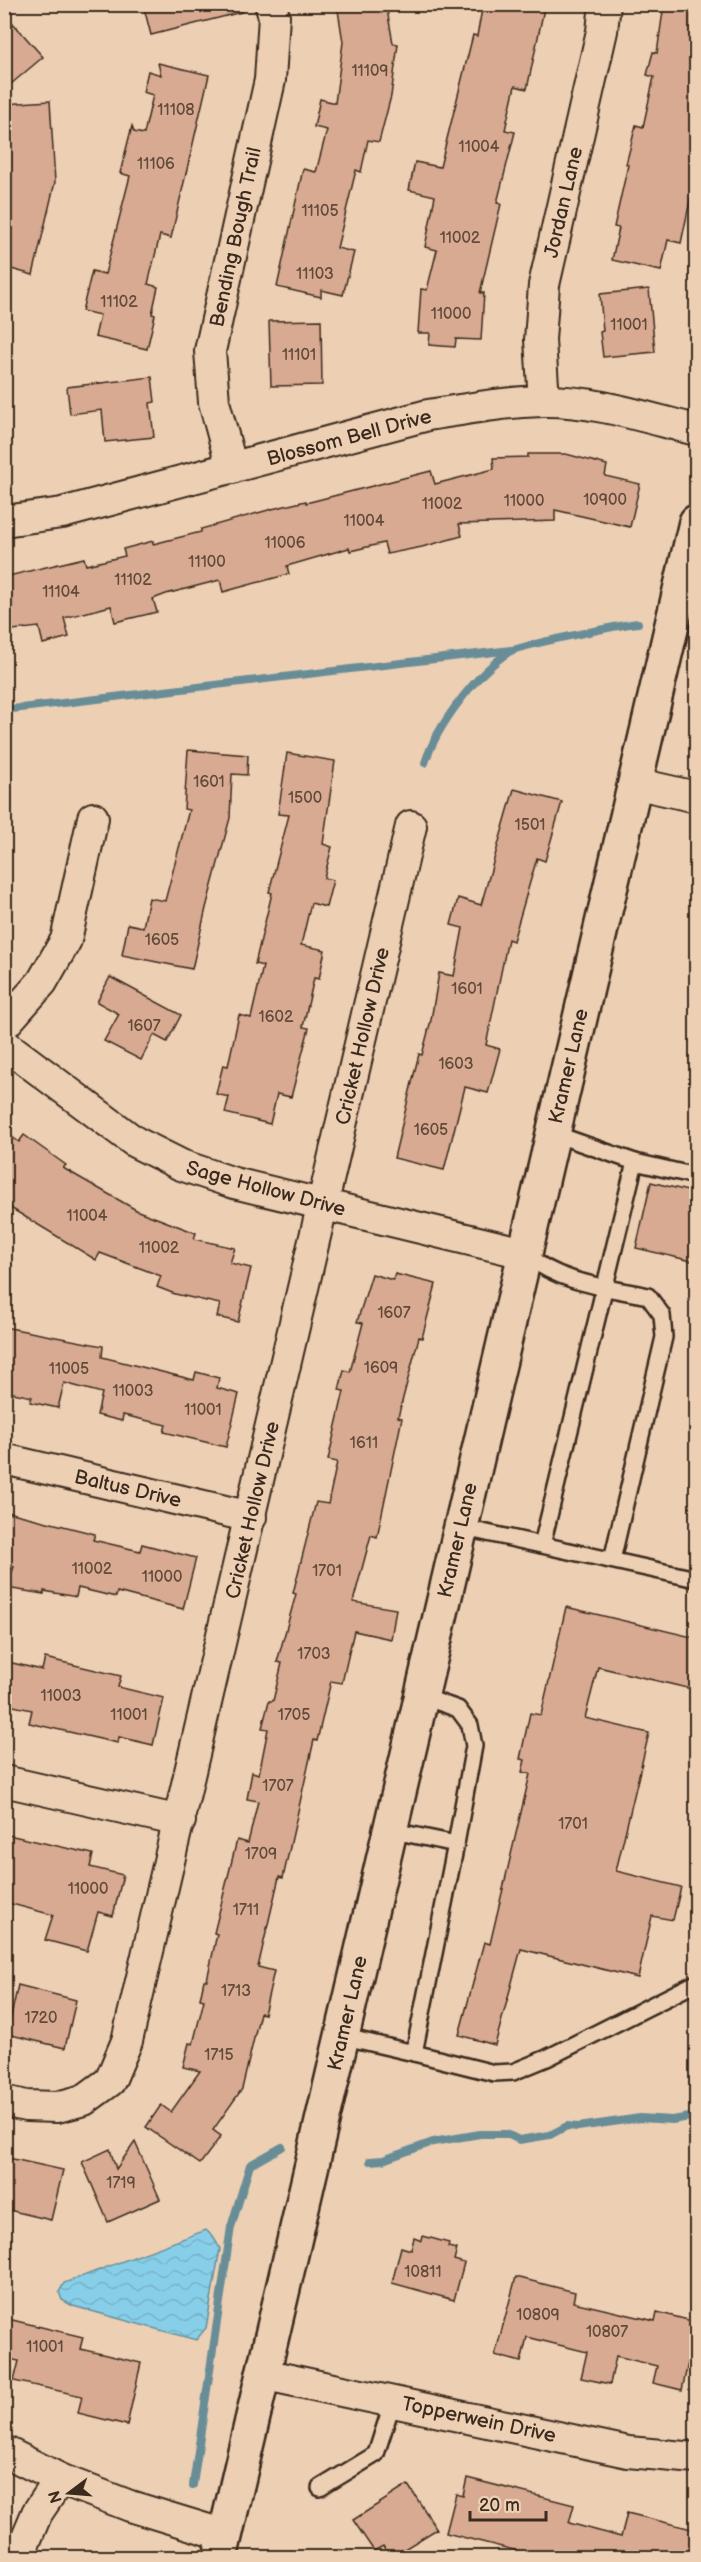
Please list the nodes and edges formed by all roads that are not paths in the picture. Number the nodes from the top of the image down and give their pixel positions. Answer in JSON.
{"nodes":[{"id":1,"x":270,"y":4,"type":"edge"},
{"id":2,"x":605,"y":4,"type":"edge"},
{"id":3,"x":544,"y":401,"type":"junction"},
{"id":4,"x":696,"y":430,"type":"edge"},
{"id":5,"x":232,"y":468,"type":"junction"},
{"id":6,"x":4,"y":521,"type":"edge"},
{"id":7,"x":696,"y":522,"type":"edge"},
{"id":8,"x":634,"y":783,"type":"junction"},
{"id":9,"x":696,"y":797,"type":"edge"},
{"id":10,"x":93,"y":818,"type":"dead end"},
{"id":11,"x":411,"y":826,"type":"dead end"},
{"id":12,"x":4,"y":1025,"type":"edge"},
{"id":13,"x":4,"y":1044,"type":"edge"},
{"id":14,"x":552,"y":1133,"type":"junction"},
{"id":15,"x":635,"y":1162,"type":"junction"},
{"id":16,"x":696,"y":1176,"type":"edge"},
{"id":17,"x":323,"y":1204,"type":"junction"},
{"id":18,"x":524,"y":1253,"type":"junction"},
{"id":19,"x":605,"y":1287,"type":"junction"},
{"id":20,"x":4,"y":1459,"type":"edge"},
{"id":21,"x":251,"y":1517,"type":"junction"},
{"id":22,"x":460,"y":1527,"type":"junction"},
{"id":23,"x":543,"y":1545,"type":"junction"},
{"id":24,"x":612,"y":1560,"type":"junction"},
{"id":25,"x":696,"y":1579,"type":"edge"},
{"id":26,"x":421,"y":1696,"type":"junction"},
{"id":27,"x":4,"y":1781,"type":"edge"},
{"id":28,"x":180,"y":1821,"type":"junction"},
{"id":29,"x":389,"y":1830,"type":"junction"},
{"id":30,"x":456,"y":1844,"type":"junction"},
{"id":31,"x":696,"y":1983,"type":"edge"},
{"id":32,"x":341,"y":2036,"type":"junction"},
{"id":33,"x":414,"y":2053,"type":"junction"},
{"id":34,"x":4,"y":2101,"type":"edge"},
{"id":35,"x":262,"y":2374,"type":"junction"},
{"id":36,"x":393,"y":2401,"type":"junction"},
{"id":37,"x":4,"y":2451,"type":"edge"},
{"id":38,"x":696,"y":2458,"type":"edge"},
{"id":39,"x":60,"y":2479,"type":"junction"},
{"id":40,"x":320,"y":2488,"type":"dead end"},
{"id":41,"x":223,"y":2546,"type":"edge"},
{"id":42,"x":18,"y":2558,"type":"edge"}],
"edges":[{"from":1,"to":5,"type":"street","name":"Bending Bough Trail"},
{"from":2,"to":3,"type":"street","name":"Jordan Lane"},
{"from":3,"to":4,"type":"street","name":"Blossom Bell Drive"},
{"from":3,"to":5,"type":"street","name":"Blossom Bell Drive"},
{"from":5,"to":6,"type":"street","name":"Blossom Bell Drive"},
{"from":7,"to":8,"type":"street","name":"Kramer Lane"},
{"from":8,"to":9,"type":"street"},
{"from":8,"to":14,"type":"street","name":"Kramer Lane"},
{"from":10,"to":12,"type":"street"},
{"from":11,"to":17,"type":"street","name":"Cricket Hollow Drive"},
{"from":13,"to":17,"type":"street","name":"Sage Hollow Drive"},
{"from":14,"to":15,"type":"lane"},
{"from":14,"to":18,"type":"street","name":"Kramer Lane"},
{"from":15,"to":16,"type":"lane"},
{"from":15,"to":19,"type":"lane"},
{"from":17,"to":18,"type":"street","name":"Sage Hollow Drive"},
{"from":17,"to":21,"type":"street","name":"Cricket Hollow Drive"},
{"from":18,"to":19,"type":"lane"},
{"from":18,"to":22,"type":"street","name":"Kramer Lane"},
{"from":19,"to":23,"type":"lane"},
{"from":19,"to":24,"type":"lane"},
{"from":20,"to":21,"type":"street","name":"Baltus Drive"},
{"from":21,"to":28,"type":"street","name":"Cricket Hollow Drive"},
{"from":22,"to":23,"type":"lane"},
{"from":22,"to":26,"type":"street","name":"Kramer Lane"},
{"from":23,"to":24,"type":"lane"},
{"from":24,"to":25,"type":"lane"},
{"from":26,"to":29,"type":"street","name":"Kramer Lane"},
{"from":26,"to":30,"type":"lane"},
{"from":27,"to":28,"type":"street"},
{"from":28,"to":34,"type":"street","name":"Cricket Hollow Drive"},
{"from":29,"to":30,"type":"lane"},
{"from":29,"to":32,"type":"street","name":"Kramer Lane"},
{"from":30,"to":33,"type":"lane"},
{"from":31,"to":33,"type":"lane"},
{"from":32,"to":33,"type":"lane"},
{"from":32,"to":35,"type":"street","name":"Kramer Lane"},
{"from":35,"to":36,"type":"street","name":"Topperwein Drive"},
{"from":35,"to":41,"type":"street","name":"Kramer Lane"},
{"from":36,"to":38,"type":"street","name":"Topperwein Drive"},
{"from":36,"to":40,"type":"lane"},
{"from":37,"to":39,"type":"street"},
{"from":39,"to":41,"type":"street"},
{"from":39,"to":42,"type":"street"}]}
